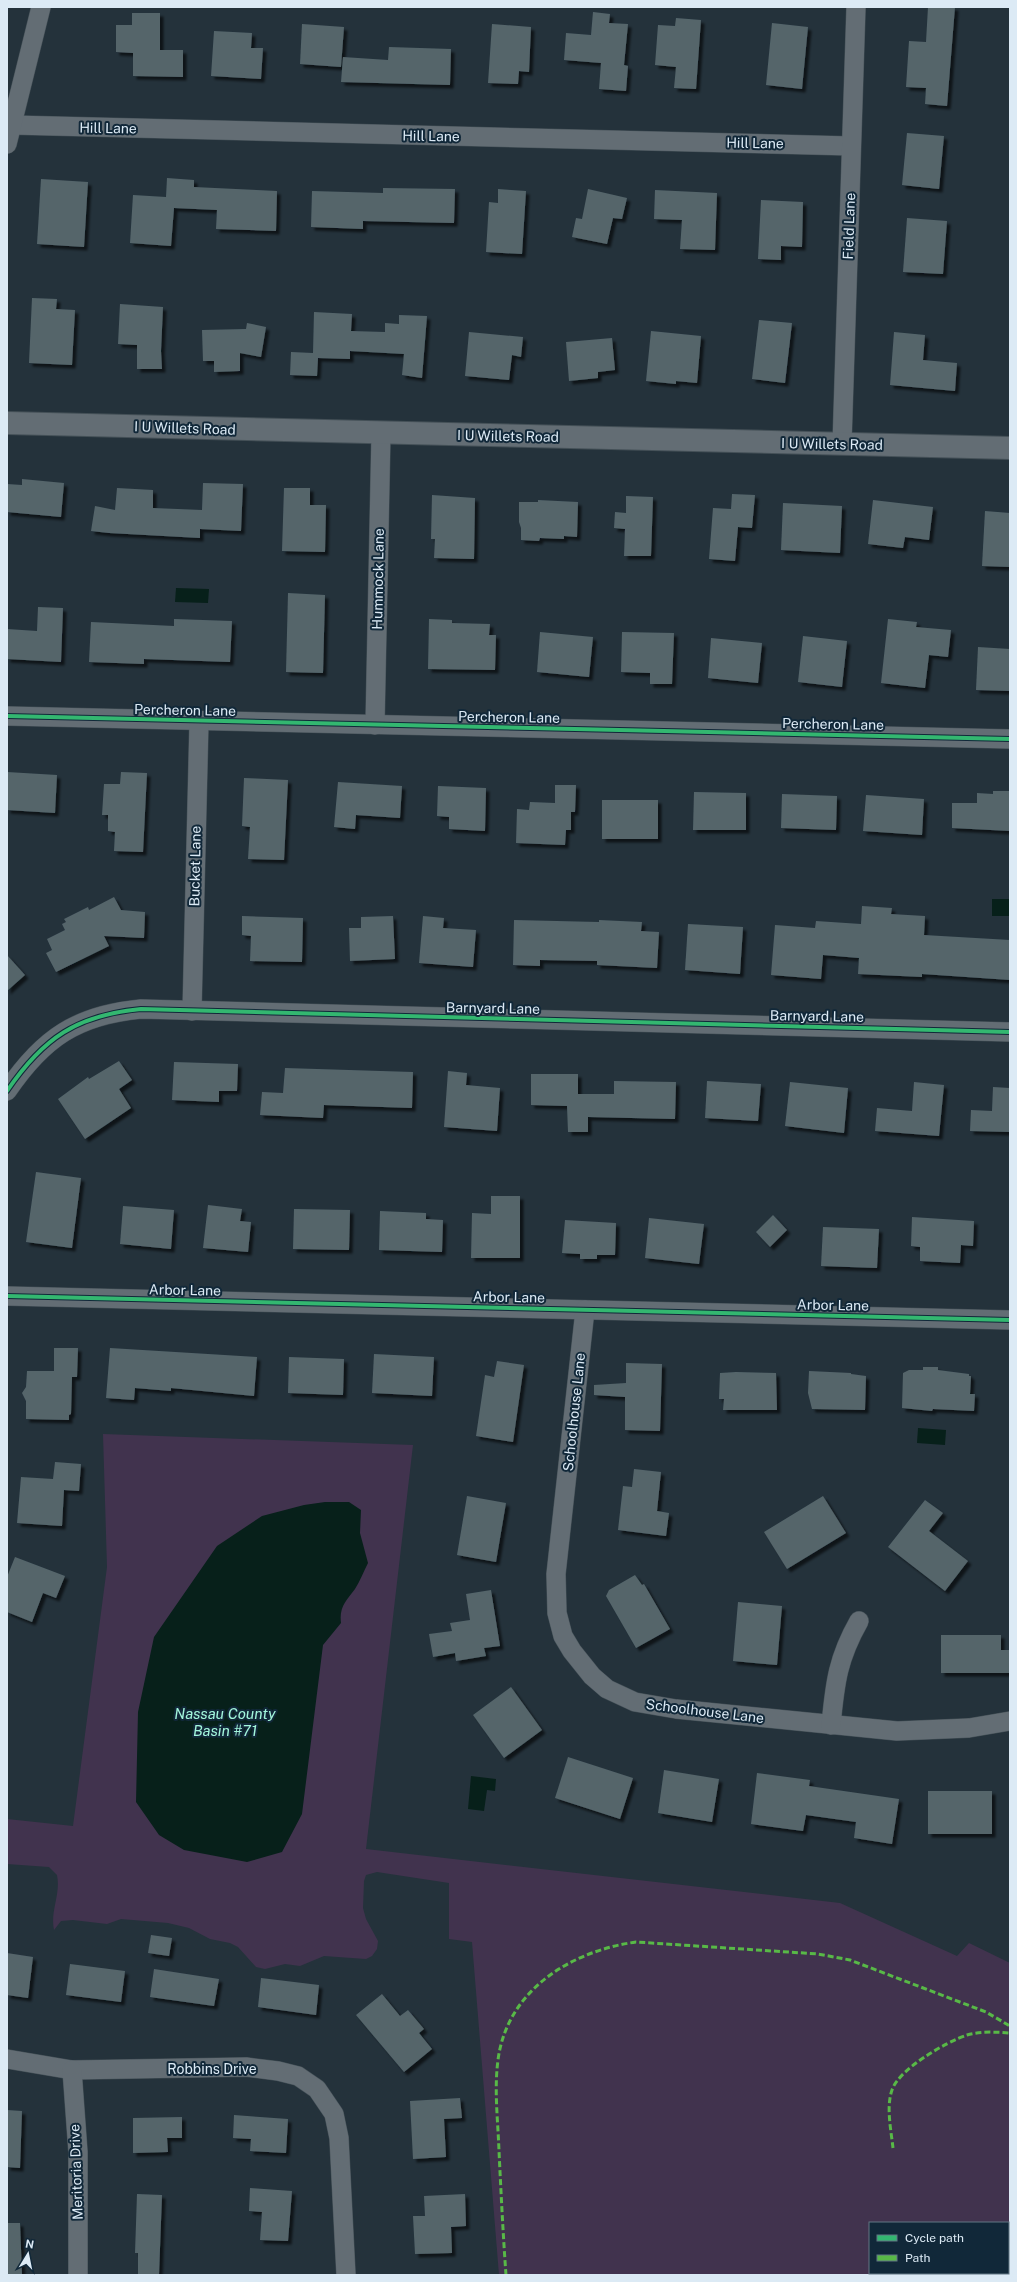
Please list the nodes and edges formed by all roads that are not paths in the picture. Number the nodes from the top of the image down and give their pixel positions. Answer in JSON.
{"nodes":[{"id":1,"x":41,"y":7,"type":"edge"},
{"id":2,"x":856,"y":7,"type":"edge"},
{"id":3,"x":12,"y":126,"type":"junction"},
{"id":4,"x":7,"y":144,"type":"edge"},
{"id":5,"x":851,"y":146,"type":"junction"},
{"id":6,"x":7,"y":423,"type":"edge"},
{"id":7,"x":382,"y":433,"type":"junction"},
{"id":8,"x":842,"y":444,"type":"junction"},
{"id":9,"x":1010,"y":448,"type":"edge"},
{"id":10,"x":7,"y":716,"type":"edge"},
{"id":11,"x":198,"y":722,"type":"junction"},
{"id":12,"x":375,"y":726,"type":"junction"},
{"id":13,"x":1010,"y":739,"type":"edge"},
{"id":14,"x":192,"y":1011,"type":"junction"},
{"id":15,"x":1010,"y":1032,"type":"edge"},
{"id":16,"x":7,"y":1091,"type":"edge"},
{"id":17,"x":7,"y":1296,"type":"edge"},
{"id":18,"x":585,"y":1310,"type":"junction"},
{"id":19,"x":1010,"y":1320,"type":"edge"},
{"id":20,"x":859,"y":1621,"type":"dead end"},
{"id":21,"x":1010,"y":1721,"type":"edge"},
{"id":22,"x":831,"y":1725,"type":"junction"},
{"id":23,"x":7,"y":2059,"type":"edge"},
{"id":24,"x":72,"y":2070,"type":"junction"},
{"id":25,"x":78,"y":2275,"type":"edge"},
{"id":26,"x":346,"y":2275,"type":"edge"}],
"edges":[{"from":1,"to":3,"type":"street"},
{"from":2,"to":5,"type":"street","name":"Field Lane"},
{"from":3,"to":4,"type":"street"},
{"from":3,"to":5,"type":"street","name":"Hill Lane"},
{"from":5,"to":8,"type":"street","name":"Field Lane"},
{"from":6,"to":7,"type":"main road","name":"I U Willets Road"},
{"from":7,"to":8,"type":"main road","name":"I U Willets Road"},
{"from":7,"to":12,"type":"street","name":"Hummock Lane"},
{"from":8,"to":9,"type":"main road","name":"I U Willets Road"},
{"from":10,"to":11,"type":"street","name":"Percheron Lane"},
{"from":11,"to":12,"type":"street","name":"Percheron Lane"},
{"from":11,"to":14,"type":"street","name":"Bucket Lane"},
{"from":12,"to":13,"type":"street","name":"Percheron Lane"},
{"from":14,"to":15,"type":"street","name":"Barnyard Lane"},
{"from":14,"to":16,"type":"street","name":"Barnyard Lane"},
{"from":17,"to":18,"type":"street","name":"Arbor Lane"},
{"from":18,"to":19,"type":"street","name":"Arbor Lane"},
{"from":18,"to":22,"type":"street","name":"Schoolhouse Lane"},
{"from":20,"to":22,"type":"street"},
{"from":21,"to":22,"type":"street","name":"Schoolhouse Lane"},
{"from":23,"to":24,"type":"street","name":"Robbins Drive"},
{"from":24,"to":25,"type":"street","name":"Meritoria Drive"},
{"from":24,"to":26,"type":"street","name":"Robbins Drive"}]}
